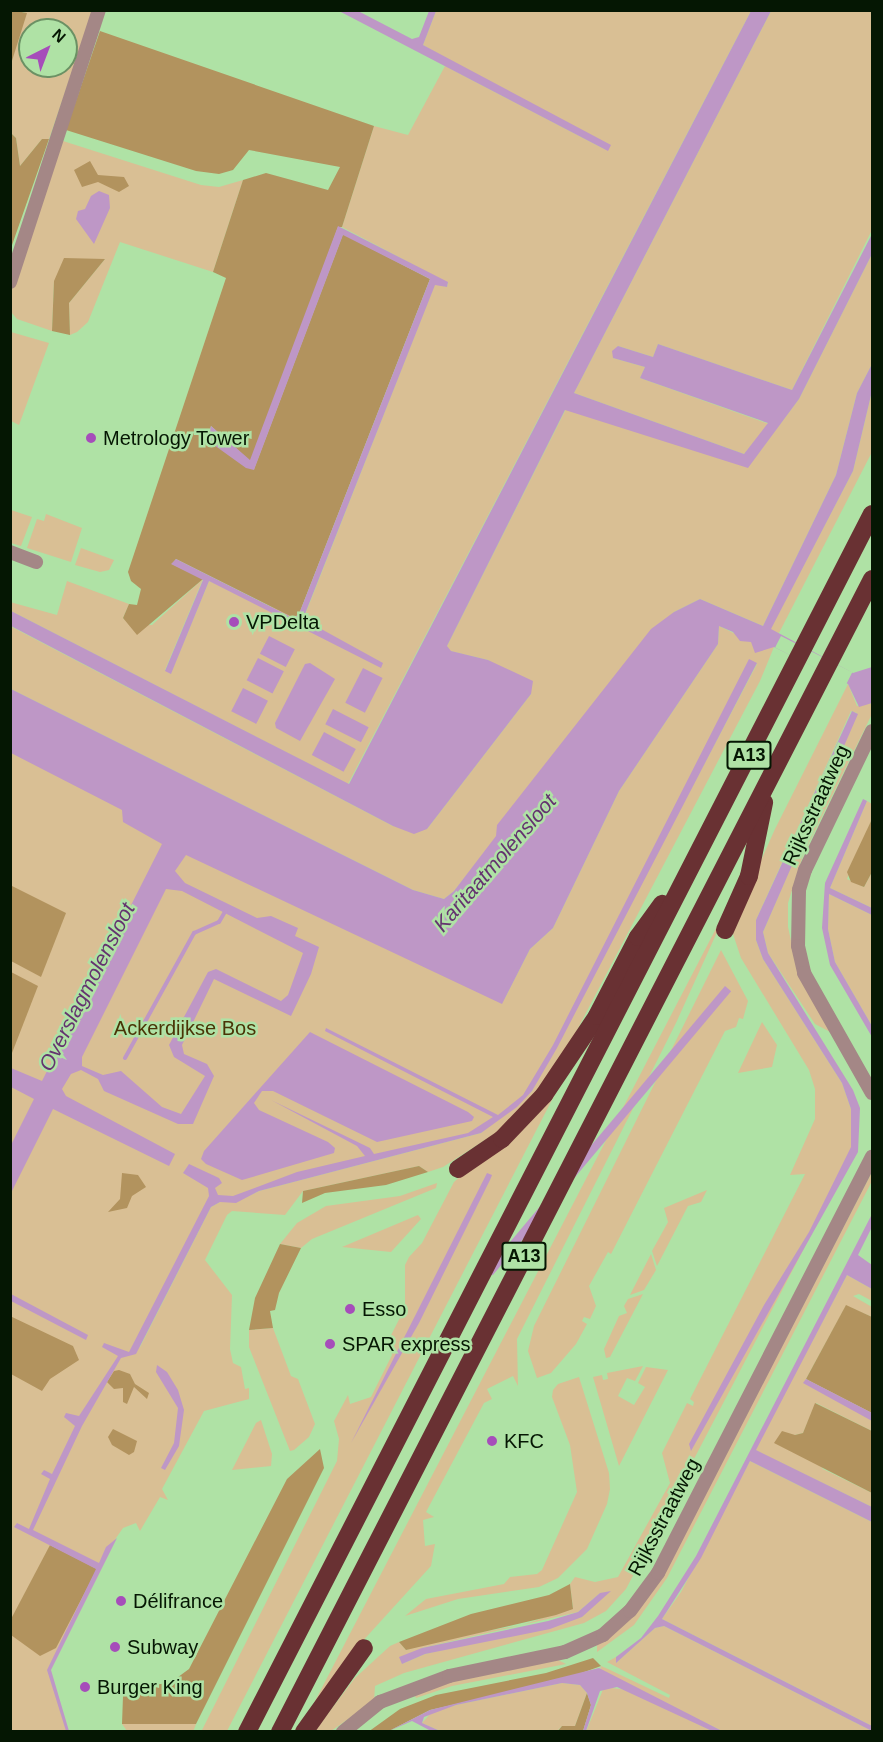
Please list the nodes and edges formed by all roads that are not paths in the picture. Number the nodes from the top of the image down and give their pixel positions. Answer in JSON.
{"nodes":[{"id":1,"x":99,"y":10,"type":"edge"},
{"id":2,"x":10,"y":282,"type":"edge"},
{"id":3,"x":873,"y":514,"type":"edge"},
{"id":4,"x":10,"y":552,"type":"edge"},
{"id":5,"x":36,"y":562,"type":"dead end"},
{"id":6,"x":873,"y":579,"type":"edge"},
{"id":7,"x":873,"y":731,"type":"edge"},
{"id":8,"x":769,"y":781,"type":"junction"},
{"id":9,"x":699,"y":851,"type":"junction"},
{"id":10,"x":725,"y":930,"type":"dead end"},
{"id":11,"x":873,"y":1093,"type":"edge"},
{"id":12,"x":873,"y":1157,"type":"edge"},
{"id":13,"x":458,"y":1170,"type":"dead end"},
{"id":14,"x":364,"y":1648,"type":"dead end"},
{"id":15,"x":247,"y":1731,"type":"edge"},
{"id":16,"x":280,"y":1731,"type":"edge"},
{"id":17,"x":304,"y":1731,"type":"edge"},
{"id":18,"x":343,"y":1731,"type":"edge"}],
"edges":[{"from":1,"to":2,"type":"street"},
{"from":3,"to":9,"type":"highway","number":"A13"},
{"from":4,"to":5,"type":"street"},
{"from":6,"to":8,"type":"highway","number":"A13"},
{"from":7,"to":11,"type":"street","name":"Rijksstraatweg"},
{"from":8,"to":10,"type":"highway","number":"A13"},
{"from":8,"to":16,"type":"highway","number":"A13"},
{"from":9,"to":13,"type":"highway","number":"A13"},
{"from":9,"to":15,"type":"highway","number":"A13"},
{"from":12,"to":18,"type":"street","name":"Rijksstraatweg"},
{"from":14,"to":17,"type":"highway"}]}
